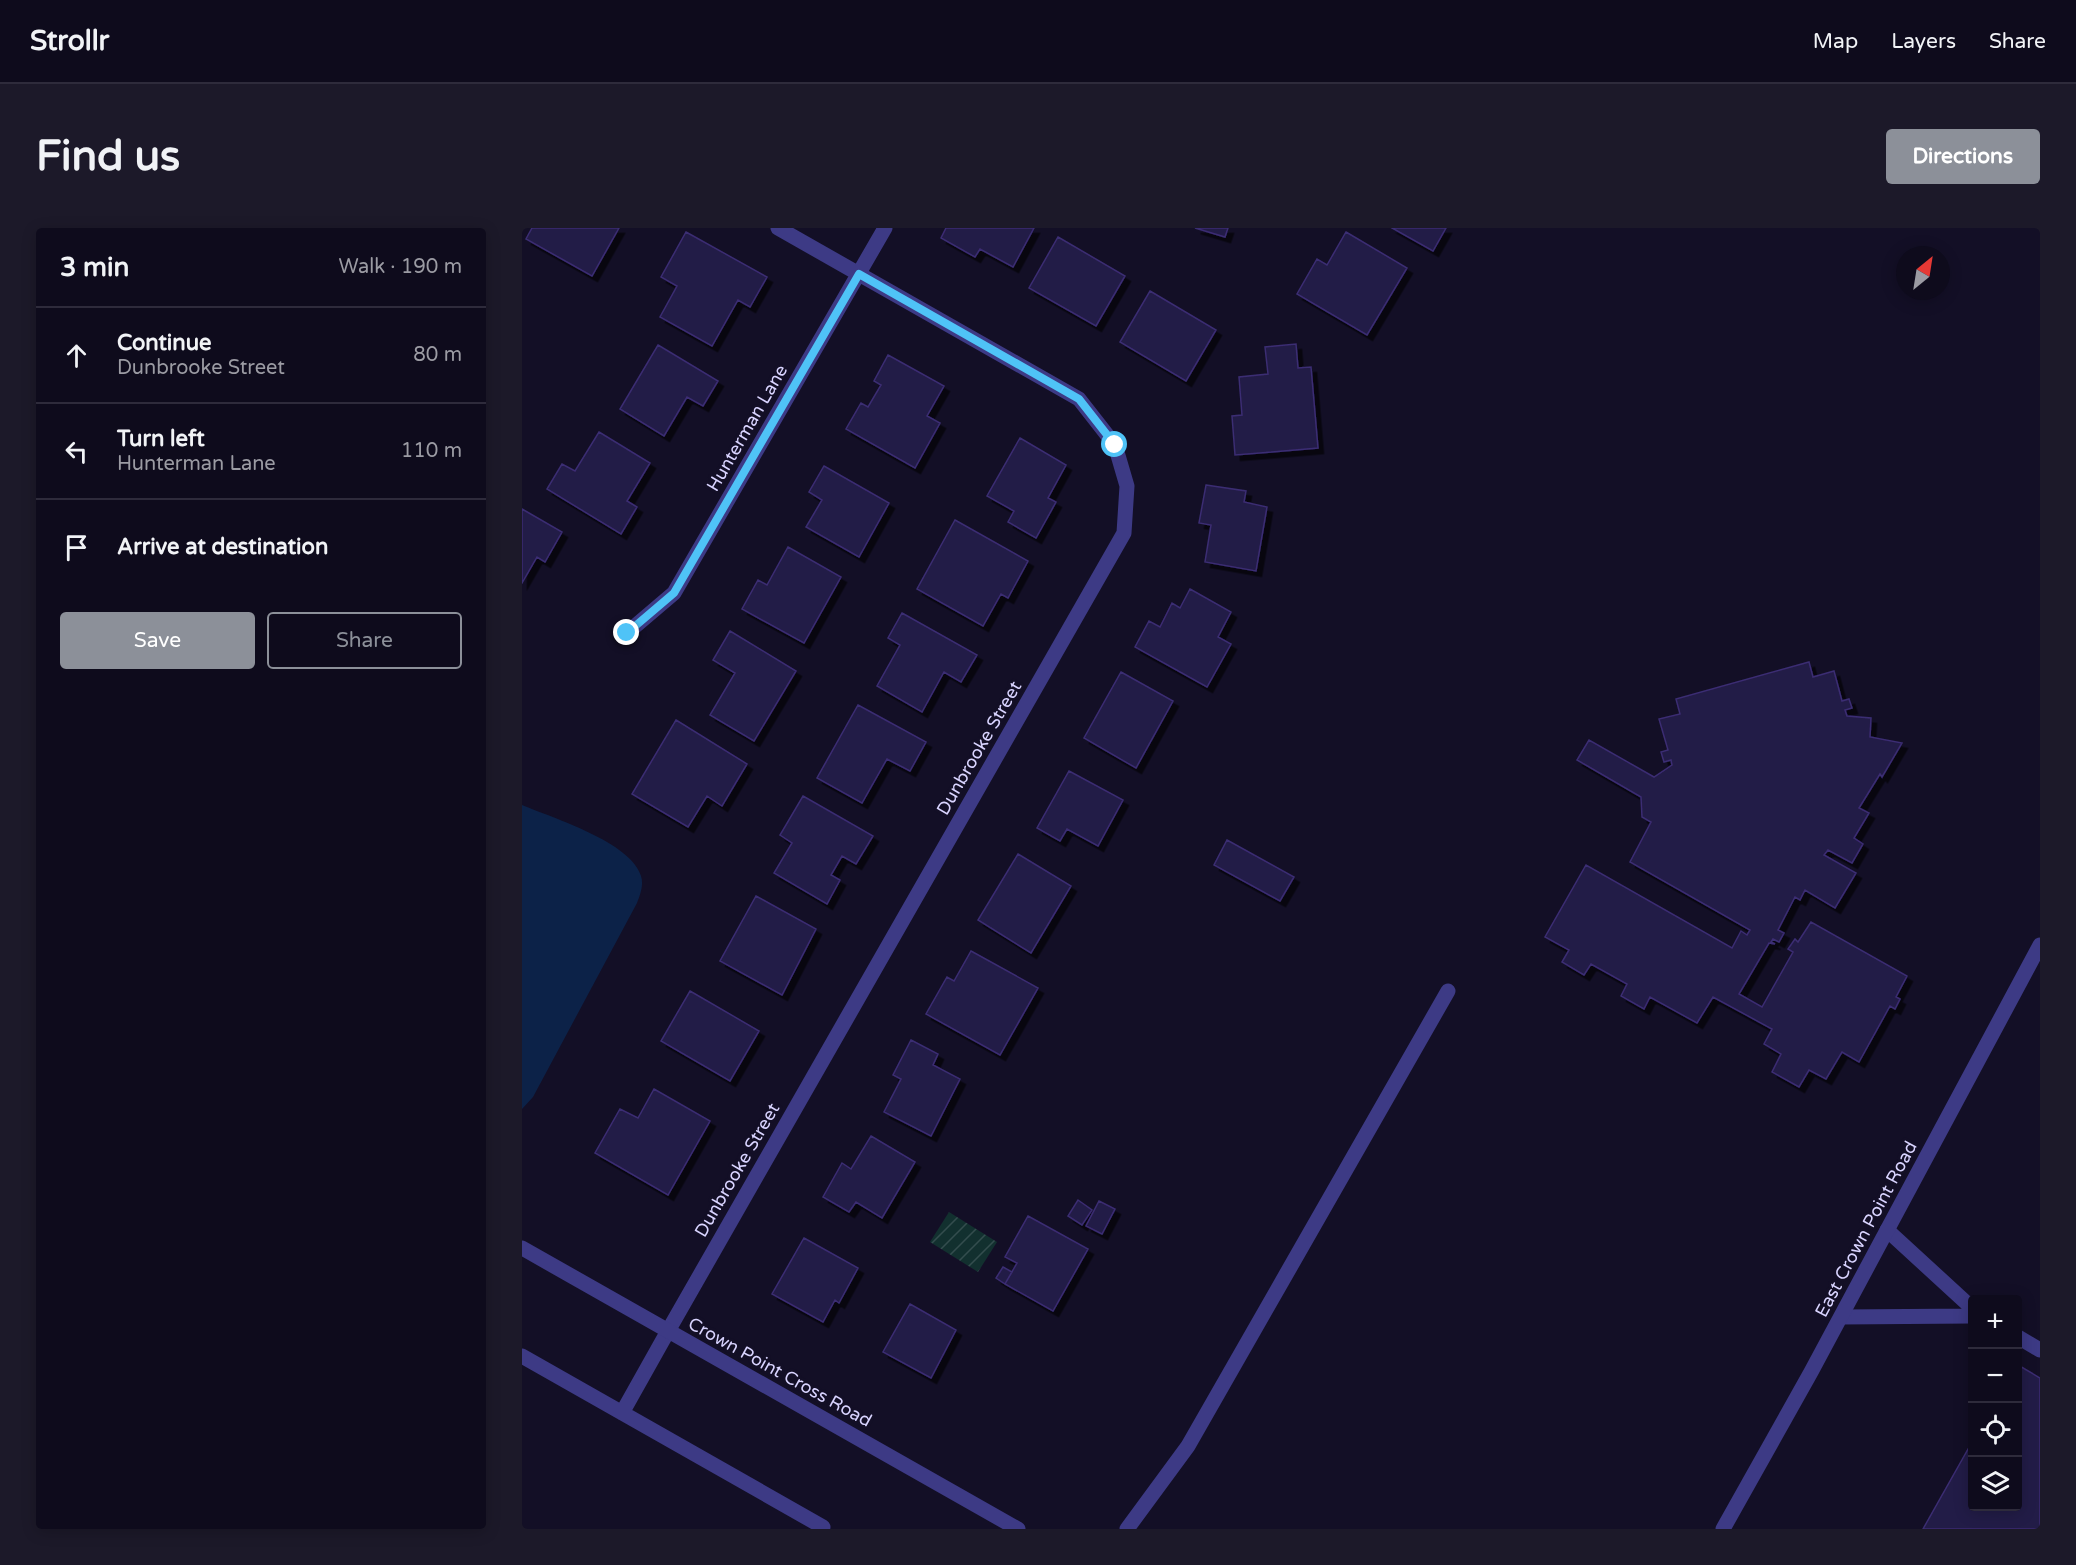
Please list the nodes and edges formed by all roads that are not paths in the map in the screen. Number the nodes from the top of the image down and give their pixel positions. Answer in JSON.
{"nodes":[{"id":1,"x":778,"y":228,"type":"edge"},
{"id":2,"x":885,"y":228,"type":"edge"},
{"id":3,"x":859,"y":274,"type":"junction"},
{"id":4,"x":627,"y":633,"type":"dead end"},
{"id":5,"x":2040,"y":945,"type":"edge"},
{"id":6,"x":1448,"y":991,"type":"dead end"},
{"id":7,"x":1887,"y":1230,"type":"junction"},
{"id":8,"x":522,"y":1248,"type":"edge"},
{"id":9,"x":1968,"y":1304,"type":"edge"},
{"id":10,"x":1841,"y":1317,"type":"junction"},
{"id":11,"x":1968,"y":1317,"type":"edge"},
{"id":12,"x":668,"y":1331,"type":"junction"},
{"id":13,"x":2022,"y":1339,"type":"edge"},
{"id":14,"x":2040,"y":1350,"type":"edge"},
{"id":15,"x":522,"y":1356,"type":"edge"},
{"id":16,"x":622,"y":1413,"type":"junction"},
{"id":17,"x":823,"y":1527,"type":"dead end"},
{"id":18,"x":1018,"y":1529,"type":"edge"},
{"id":19,"x":1127,"y":1529,"type":"edge"},
{"id":20,"x":1723,"y":1529,"type":"edge"}],
"edges":[{"from":1,"to":3,"type":"street","name":"Dunbrooke Street"},
{"from":2,"to":3,"type":"street","name":"Hunterman Lane"},
{"from":3,"to":4,"type":"street","name":"Hunterman Lane"},
{"from":3,"to":12,"type":"street","name":"Dunbrooke Street"},
{"from":5,"to":7,"type":"street","name":"East Crown Point Road"},
{"from":6,"to":19,"type":"street"},
{"from":7,"to":9,"type":"street"},
{"from":7,"to":10,"type":"street","name":"East Crown Point Road"},
{"from":8,"to":12,"type":"street","name":"Crown Point Cross Road"},
{"from":10,"to":11,"type":"street"},
{"from":10,"to":20,"type":"street","name":"East Crown Point Road"},
{"from":12,"to":16,"type":"street","name":"Dunbrooke Street"},
{"from":12,"to":18,"type":"street","name":"Crown Point Cross Road"},
{"from":13,"to":14,"type":"street"},
{"from":15,"to":16,"type":"street"},
{"from":16,"to":17,"type":"street"}]}
